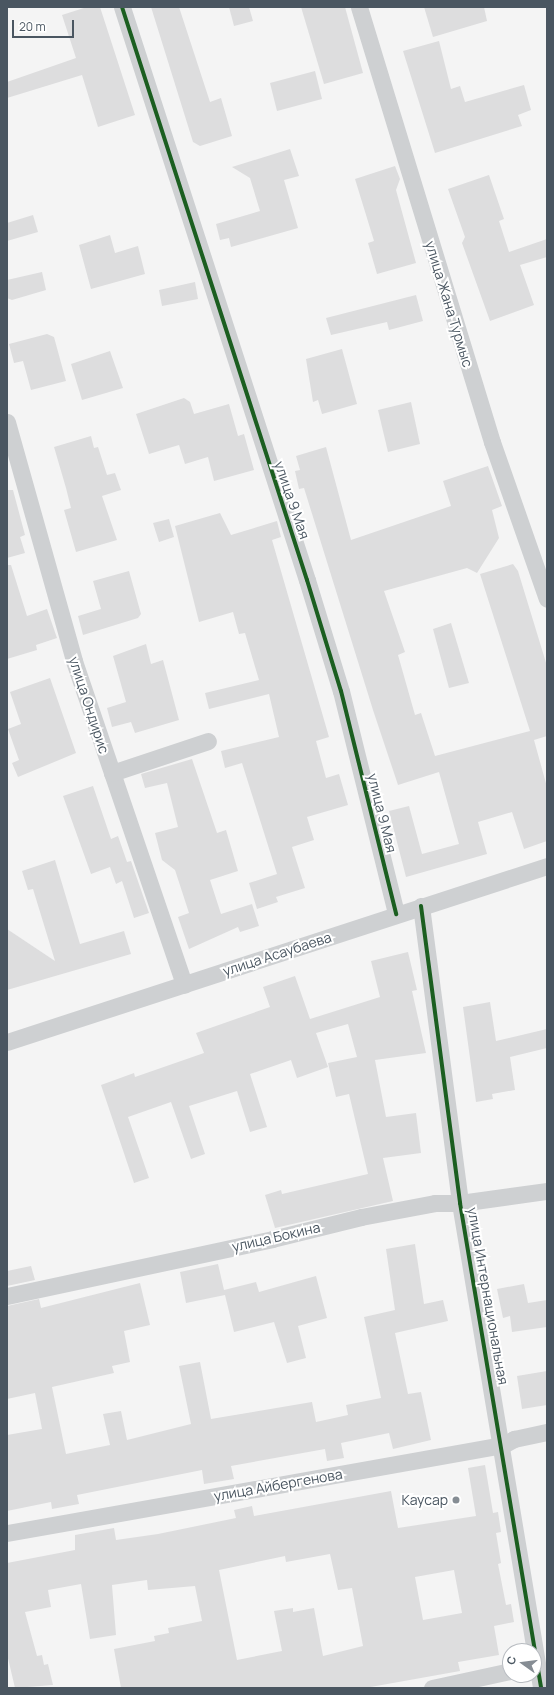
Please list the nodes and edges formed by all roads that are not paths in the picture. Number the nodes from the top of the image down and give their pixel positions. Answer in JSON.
{"nodes":[{"id":1,"x":122,"y":7,"type":"edge"},
{"id":2,"x":359,"y":7,"type":"edge"},
{"id":3,"x":7,"y":422,"type":"edge"},
{"id":4,"x":547,"y":599,"type":"edge"},
{"id":5,"x":208,"y":741,"type":"dead end"},
{"id":6,"x":112,"y":773,"type":"junction"},
{"id":7,"x":547,"y":866,"type":"edge"},
{"id":8,"x":421,"y":906,"type":"junction"},
{"id":9,"x":396,"y":914,"type":"junction"},
{"id":10,"x":184,"y":985,"type":"junction"},
{"id":11,"x":7,"y":1042,"type":"edge"},
{"id":12,"x":547,"y":1191,"type":"edge"},
{"id":13,"x":460,"y":1203,"type":"junction"},
{"id":14,"x":7,"y":1296,"type":"edge"},
{"id":15,"x":547,"y":1432,"type":"edge"},
{"id":16,"x":503,"y":1445,"type":"junction"},
{"id":17,"x":7,"y":1533,"type":"edge"},
{"id":18,"x":535,"y":1643,"type":"edge"},
{"id":19,"x":502,"y":1673,"type":"edge"},
{"id":20,"x":432,"y":1688,"type":"edge"}],
"edges":[{"from":1,"to":9,"type":"street","name":"улица 9 Мая"},
{"from":2,"to":4,"type":"street","name":"улица Жана Турмыс"},
{"from":3,"to":6,"type":"street","name":"улица Ондирис"},
{"from":5,"to":6,"type":"street"},
{"from":6,"to":10,"type":"street","name":"улица Ондирис"},
{"from":7,"to":8,"type":"street","name":"улица Асаубаева"},
{"from":8,"to":9,"type":"street","name":"улица Асаубаева"},
{"from":8,"to":13,"type":"street","name":"улица Интернациональная"},
{"from":9,"to":10,"type":"street","name":"улица Асаубаева"},
{"from":10,"to":11,"type":"street","name":"улица Асаубаева"},
{"from":12,"to":13,"type":"street","name":"улица Бокина"},
{"from":13,"to":14,"type":"street","name":"улица Бокина"},
{"from":13,"to":16,"type":"street","name":"улица Интернациональная"},
{"from":15,"to":16,"type":"street","name":"улица Айбергенова"},
{"from":16,"to":17,"type":"street","name":"улица Айбергенова"},
{"from":16,"to":18,"type":"street","name":"улица Интернациональная"},
{"from":19,"to":20,"type":"street"}]}
